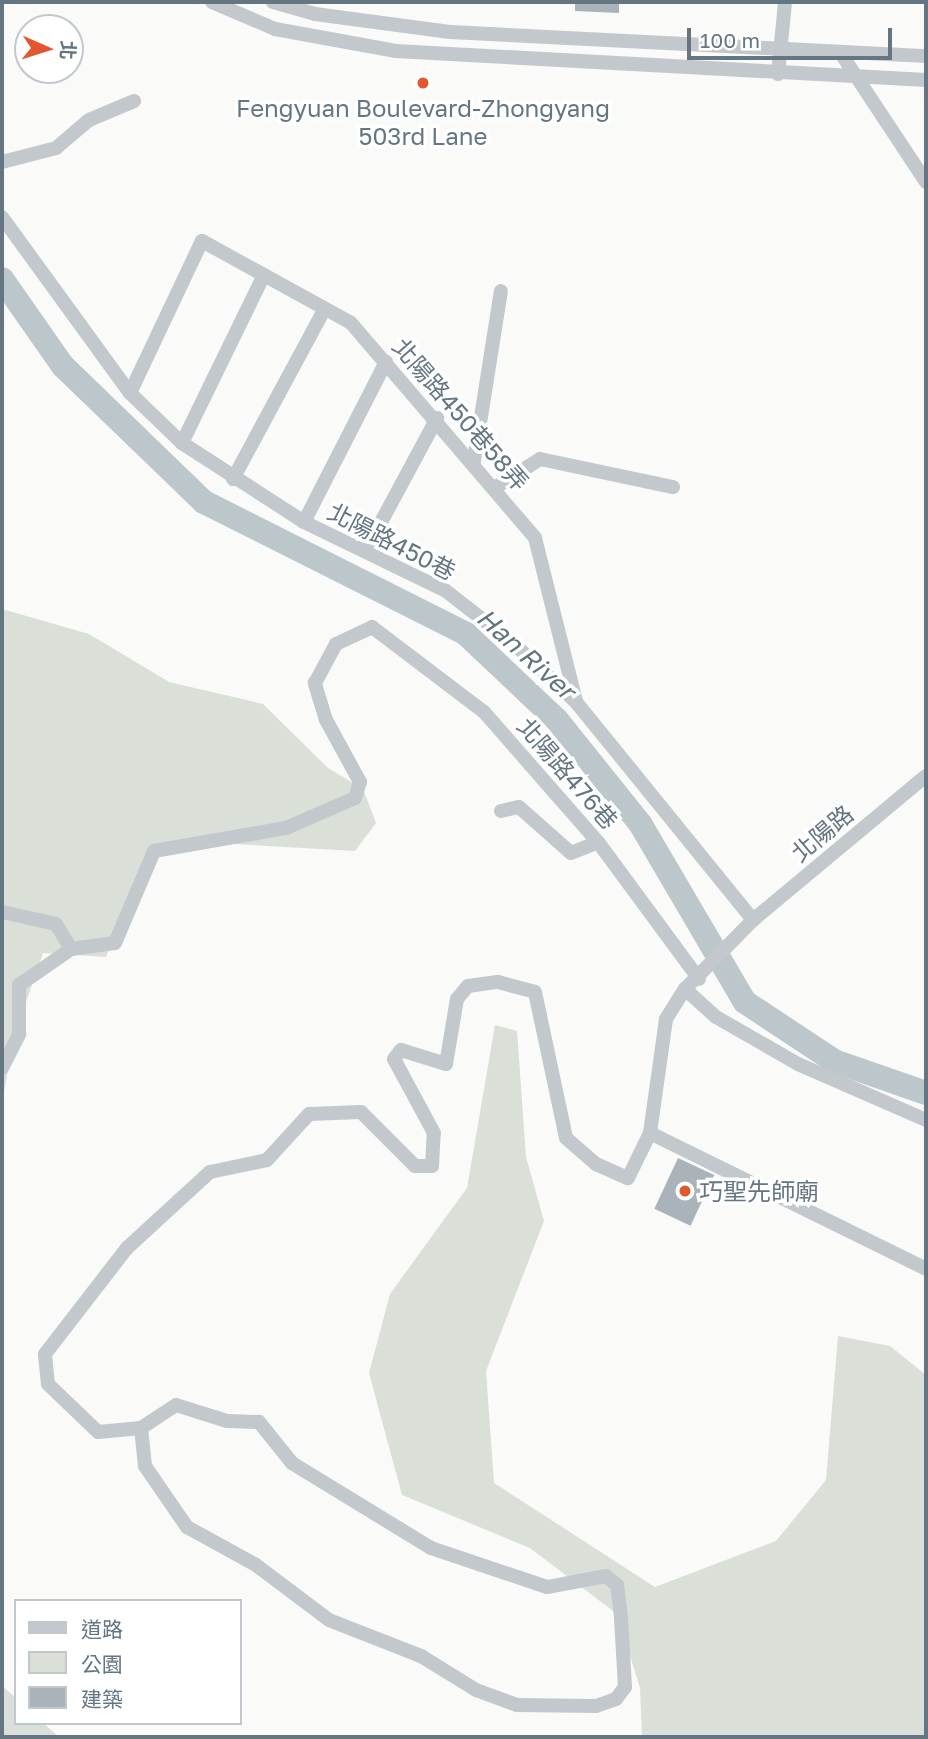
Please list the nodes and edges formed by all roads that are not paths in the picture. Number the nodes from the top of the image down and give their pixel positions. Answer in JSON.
{"nodes":[{"id":1,"x":212,"y":2,"type":"edge"},
{"id":2,"x":273,"y":2,"type":"edge"},
{"id":3,"x":785,"y":2,"type":"edge"},
{"id":4,"x":780,"y":50,"type":"junction"},
{"id":5,"x":840,"y":52,"type":"junction"},
{"id":6,"x":926,"y":56,"type":"edge"},
{"id":7,"x":778,"y":74,"type":"junction"},
{"id":8,"x":858,"y":76,"type":"junction"},
{"id":9,"x":926,"y":80,"type":"edge"},
{"id":10,"x":134,"y":101,"type":"dead end"},
{"id":11,"x":2,"y":162,"type":"edge"},
{"id":12,"x":926,"y":182,"type":"edge"},
{"id":13,"x":2,"y":217,"type":"edge"},
{"id":14,"x":264,"y":275,"type":"junction"},
{"id":15,"x":501,"y":292,"type":"dead end"},
{"id":16,"x":324,"y":310,"type":"junction"},
{"id":17,"x":386,"y":362,"type":"junction"},
{"id":18,"x":130,"y":393,"type":"junction"},
{"id":19,"x":437,"y":418,"type":"junction"},
{"id":20,"x":182,"y":443,"type":"junction"},
{"id":21,"x":474,"y":461,"type":"junction"},
{"id":22,"x":233,"y":479,"type":"junction"},
{"id":23,"x":496,"y":487,"type":"junction"},
{"id":24,"x":673,"y":487,"type":"dead end"},
{"id":25,"x":304,"y":522,"type":"junction"},
{"id":26,"x":366,"y":550,"type":"junction"},
{"id":27,"x":576,"y":702,"type":"junction"},
{"id":28,"x":924,"y":781,"type":"edge"},
{"id":29,"x":501,"y":811,"type":"dead end"},
{"id":30,"x":598,"y":842,"type":"junction"},
{"id":31,"x":2,"y":912,"type":"edge"},
{"id":32,"x":751,"y":924,"type":"junction"},
{"id":33,"x":71,"y":948,"type":"junction"},
{"id":34,"x":698,"y":979,"type":"junction"},
{"id":35,"x":685,"y":989,"type":"junction"},
{"id":36,"x":2,"y":1069,"type":"edge"},
{"id":37,"x":926,"y":1120,"type":"edge"},
{"id":38,"x":650,"y":1133,"type":"junction"},
{"id":39,"x":926,"y":1269,"type":"edge"},
{"id":40,"x":141,"y":1427,"type":"junction"}],
"edges":[{"from":1,"to":7,"type":"street"},
{"from":2,"to":4,"type":"street"},
{"from":3,"to":4,"type":"street"},
{"from":4,"to":5,"type":"street"},
{"from":4,"to":7,"type":"street"},
{"from":5,"to":6,"type":"street"},
{"from":5,"to":8,"type":"street"},
{"from":7,"to":8,"type":"street"},
{"from":8,"to":9,"type":"street"},
{"from":8,"to":12,"type":"street"},
{"from":10,"to":11,"type":"street"},
{"from":13,"to":18,"type":"street","name":"北陽路450巷"},
{"from":14,"to":16,"type":"street","name":"北陽路450巷58弄"},
{"from":14,"to":18,"type":"street","name":"北陽路450巷58弄"},
{"from":14,"to":20,"type":"street"},
{"from":15,"to":21,"type":"street"},
{"from":16,"to":17,"type":"street","name":"北陽路450巷58弄"},
{"from":16,"to":22,"type":"street"},
{"from":17,"to":19,"type":"street","name":"北陽路450巷58弄"},
{"from":17,"to":25,"type":"street"},
{"from":18,"to":20,"type":"street","name":"北陽路450巷"},
{"from":19,"to":21,"type":"street","name":"北陽路450巷58弄"},
{"from":19,"to":26,"type":"street"},
{"from":20,"to":22,"type":"street","name":"北陽路450巷"},
{"from":21,"to":23,"type":"street","name":"北陽路450巷58弄"},
{"from":22,"to":25,"type":"street","name":"北陽路450巷"},
{"from":23,"to":24,"type":"street"},
{"from":23,"to":27,"type":"street","name":"北陽路450巷58弄"},
{"from":25,"to":26,"type":"street","name":"北陽路450巷"},
{"from":26,"to":27,"type":"street","name":"北陽路450巷"},
{"from":27,"to":32,"type":"street","name":"北陽路450巷"},
{"from":28,"to":32,"type":"street","name":"北陽路"},
{"from":29,"to":30,"type":"street"},
{"from":30,"to":33,"type":"street","name":"北陽路476巷"},
{"from":30,"to":34,"type":"street","name":"北陽路476巷"},
{"from":31,"to":33,"type":"street"},
{"from":32,"to":34,"type":"street","name":"北陽路"},
{"from":33,"to":36,"type":"street"},
{"from":34,"to":35,"type":"street"},
{"from":35,"to":37,"type":"street"},
{"from":35,"to":38,"type":"street"},
{"from":38,"to":39,"type":"street"},
{"from":38,"to":40,"type":"street"},
{"from":40,"to":40,"type":"street"}]}
